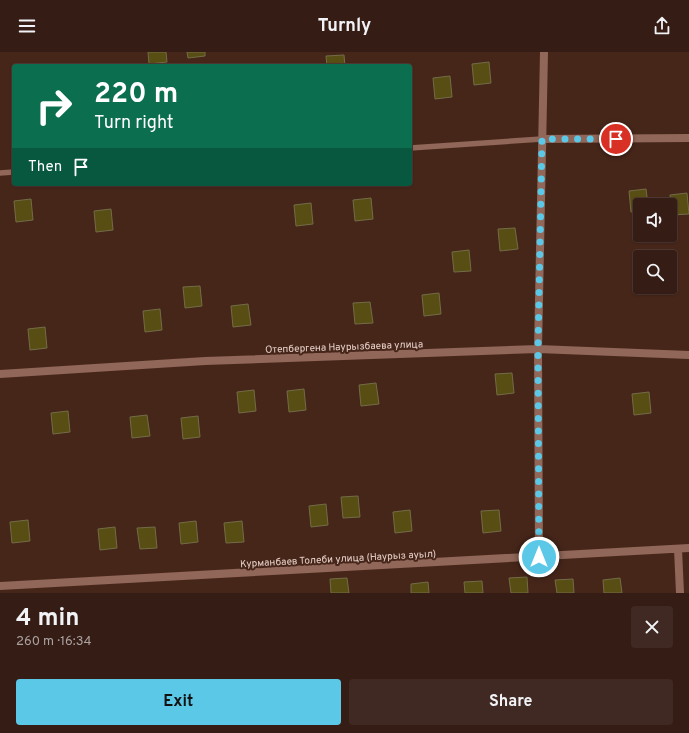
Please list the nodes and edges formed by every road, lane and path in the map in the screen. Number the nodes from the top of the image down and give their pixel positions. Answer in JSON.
{"nodes":[{"id":1,"x":544,"y":52,"type":"edge"},
{"id":2,"x":689,"y":138,"type":"edge"},
{"id":3,"x":542,"y":139,"type":"junction"},
{"id":4,"x":412,"y":148,"type":"edge"},
{"id":5,"x":0,"y":172,"type":"edge"},
{"id":6,"x":12,"y":172,"type":"edge"},
{"id":7,"x":538,"y":349,"type":"junction"},
{"id":8,"x":689,"y":355,"type":"edge"},
{"id":9,"x":0,"y":374,"type":"edge"},
{"id":10,"x":689,"y":548,"type":"edge"},
{"id":11,"x":678,"y":549,"type":"junction"},
{"id":12,"x":539,"y":557,"type":"junction"},
{"id":13,"x":0,"y":586,"type":"edge"},
{"id":14,"x":680,"y":593,"type":"edge"}],
"edges":[{"from":1,"to":3,"type":"street"},
{"from":2,"to":3,"type":"street"},
{"from":3,"to":4,"type":"lane"},
{"from":3,"to":7,"type":"street"},
{"from":5,"to":6,"type":"lane"},
{"from":7,"to":8,"type":"street","name":"Отепбергена Наурызбаева улица"},
{"from":7,"to":9,"type":"street","name":"Отепбергена Наурызбаева улица"},
{"from":7,"to":12,"type":"street"},
{"from":10,"to":11,"type":"street","name":"Курманбаев Толеби улица (Наурыз ауыл)"},
{"from":11,"to":12,"type":"street","name":"Курманбаев Толеби улица (Наурыз ауыл)"},
{"from":11,"to":14,"type":"street"},
{"from":12,"to":13,"type":"street","name":"Курманбаев Толеби улица (Наурыз ауыл)"}]}
